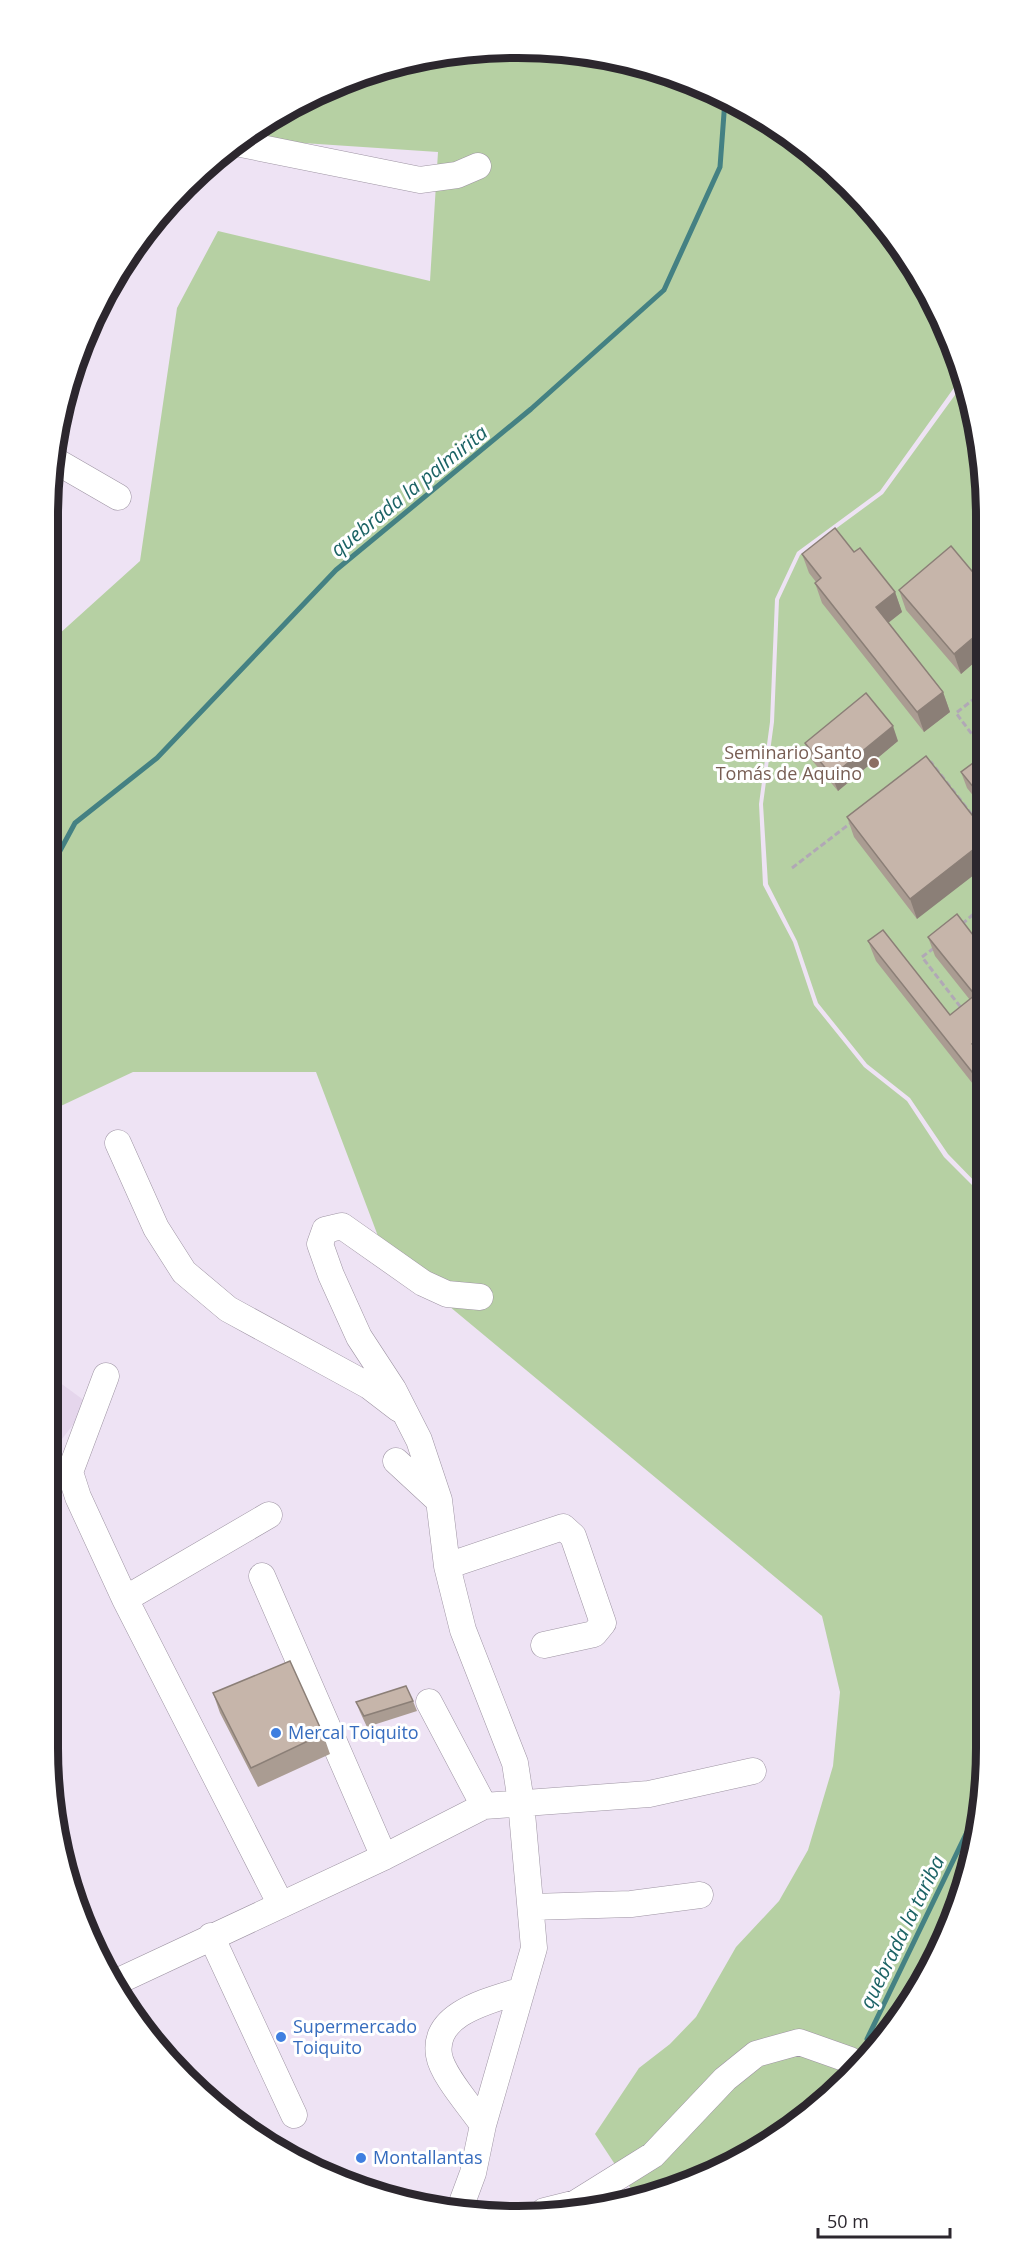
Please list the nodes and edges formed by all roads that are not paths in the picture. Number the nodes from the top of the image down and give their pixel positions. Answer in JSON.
{"nodes":[{"id":1,"x":249,"y":146,"type":"edge"},
{"id":2,"x":478,"y":166,"type":"dead end"},
{"id":3,"x":61,"y":464,"type":"edge"},
{"id":4,"x":118,"y":497,"type":"dead end"},
{"id":5,"x":118,"y":1143,"type":"dead end"},
{"id":6,"x":480,"y":1298,"type":"dead end"},
{"id":7,"x":106,"y":1376,"type":"dead end"},
{"id":8,"x":406,"y":1415,"type":"junction"},
{"id":9,"x":396,"y":1461,"type":"dead end"},
{"id":10,"x":439,"y":1500,"type":"junction"},
{"id":11,"x":269,"y":1515,"type":"dead end"},
{"id":12,"x":447,"y":1566,"type":"junction"},
{"id":13,"x":262,"y":1576,"type":"dead end"},
{"id":14,"x":125,"y":1599,"type":"junction"},
{"id":15,"x":544,"y":1645,"type":"dead end"},
{"id":16,"x":429,"y":1702,"type":"dead end"},
{"id":17,"x":753,"y":1771,"type":"dead end"},
{"id":18,"x":521,"y":1802,"type":"junction"},
{"id":19,"x":484,"y":1806,"type":"junction"},
{"id":20,"x":384,"y":1857,"type":"junction"},
{"id":21,"x":700,"y":1895,"type":"dead end"},
{"id":22,"x":281,"y":1905,"type":"junction"},
{"id":23,"x":531,"y":1907,"type":"junction"},
{"id":24,"x":211,"y":1936,"type":"junction"},
{"id":25,"x":122,"y":1979,"type":"edge"},
{"id":26,"x":522,"y":1990,"type":"junction"},
{"id":27,"x":851,"y":2061,"type":"edge"},
{"id":28,"x":294,"y":2115,"type":"dead end"},
{"id":29,"x":483,"y":2125,"type":"junction"},
{"id":30,"x":578,"y":2202,"type":"edge"},
{"id":31,"x":462,"y":2203,"type":"edge"}],
"edges":[{"from":1,"to":2,"type":"street"},
{"from":3,"to":4,"type":"street"},
{"from":5,"to":8,"type":"street"},
{"from":6,"to":8,"type":"street"},
{"from":7,"to":14,"type":"street"},
{"from":8,"to":10,"type":"street"},
{"from":9,"to":10,"type":"street"},
{"from":10,"to":12,"type":"street"},
{"from":11,"to":14,"type":"street"},
{"from":12,"to":15,"type":"street"},
{"from":12,"to":18,"type":"street"},
{"from":13,"to":20,"type":"street"},
{"from":14,"to":22,"type":"street"},
{"from":16,"to":19,"type":"street"},
{"from":17,"to":18,"type":"street"},
{"from":18,"to":19,"type":"street"},
{"from":18,"to":23,"type":"street"},
{"from":19,"to":20,"type":"street"},
{"from":20,"to":22,"type":"street"},
{"from":21,"to":23,"type":"street"},
{"from":22,"to":24,"type":"street"},
{"from":23,"to":26,"type":"street"},
{"from":24,"to":25,"type":"street"},
{"from":24,"to":28,"type":"street"},
{"from":26,"to":29,"type":"street"},
{"from":26,"to":29,"type":"street"},
{"from":27,"to":30,"type":"street"},
{"from":29,"to":31,"type":"street"}]}
